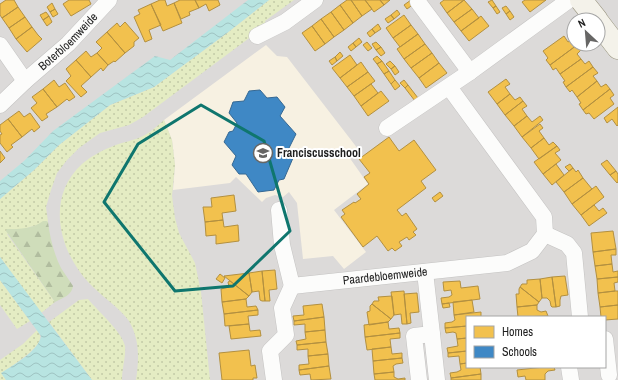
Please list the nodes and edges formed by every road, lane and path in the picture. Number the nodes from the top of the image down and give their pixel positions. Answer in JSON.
{"nodes":[{"id":1,"x":109,"y":0,"type":"edge"},
{"id":2,"x":315,"y":0,"type":"edge"},
{"id":3,"x":569,"y":0,"type":"edge"},
{"id":4,"x":581,"y":0,"type":"edge"},
{"id":5,"x":418,"y":2,"type":"dead end"},
{"id":6,"x":590,"y":12,"type":"edge"},
{"id":7,"x":606,"y":33,"type":"edge"},
{"id":8,"x":257,"y":36,"type":"dead end"},
{"id":9,"x":0,"y":45,"type":"edge"},
{"id":10,"x":618,"y":48,"type":"edge"},
{"id":11,"x":470,"y":72,"type":"junction"},
{"id":12,"x":25,"y":81,"type":"junction"},
{"id":13,"x":449,"y":86,"type":"junction"},
{"id":14,"x":0,"y":104,"type":"edge"},
{"id":15,"x":387,"y":128,"type":"dead end"},
{"id":16,"x":279,"y":210,"type":"dead end"},
{"id":17,"x":546,"y":234,"type":"junction"},
{"id":18,"x":425,"y":272,"type":"junction"},
{"id":19,"x":292,"y":286,"type":"junction"},
{"id":20,"x":580,"y":316,"type":"edge"},
{"id":21,"x":432,"y":334,"type":"junction"},
{"id":22,"x":606,"y":348,"type":"edge"},
{"id":23,"x":569,"y":368,"type":"edge"},
{"id":24,"x":609,"y":376,"type":"dead end"},
{"id":25,"x":274,"y":380,"type":"edge"},
{"id":26,"x":419,"y":380,"type":"edge"},
{"id":27,"x":437,"y":380,"type":"edge"},
{"id":28,"x":571,"y":380,"type":"edge"}],
"edges":[{"from":1,"to":12,"type":"street","name":"Boterbloemweide"},
{"from":2,"to":8,"type":"street"},
{"from":3,"to":11,"type":"street"},
{"from":4,"to":6,"type":"street"},
{"from":5,"to":11,"type":"street"},
{"from":7,"to":10,"type":"street"},
{"from":9,"to":12,"type":"street"},
{"from":11,"to":13,"type":"street"},
{"from":12,"to":14,"type":"street","name":"Boterbloemweide"},
{"from":13,"to":15,"type":"street"},
{"from":13,"to":17,"type":"street"},
{"from":16,"to":19,"type":"street"},
{"from":17,"to":18,"type":"street","name":"Paardebloemweide"},
{"from":17,"to":20,"type":"street"},
{"from":18,"to":19,"type":"street","name":"Paardebloemweide"},
{"from":18,"to":21,"type":"street"},
{"from":19,"to":25,"type":"street"},
{"from":21,"to":26,"type":"street"},
{"from":21,"to":27,"type":"street"},
{"from":22,"to":24,"type":"street"},
{"from":23,"to":28,"type":"street"}]}
